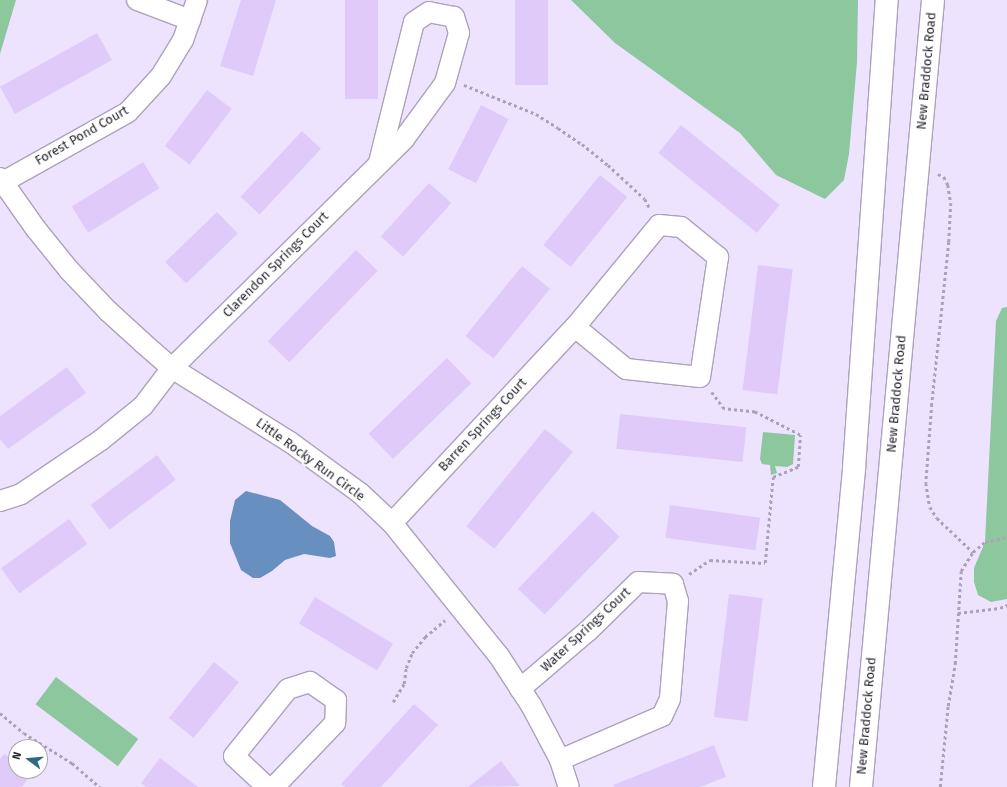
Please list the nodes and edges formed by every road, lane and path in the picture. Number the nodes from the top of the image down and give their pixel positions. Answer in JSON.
{"nodes":[{"id":1,"x":137,"y":0,"type":"edge"},
{"id":2,"x":197,"y":0,"type":"edge"},
{"id":3,"x":887,"y":0,"type":"edge"},
{"id":4,"x":933,"y":0,"type":"edge"},
{"id":5,"x":190,"y":20,"type":"junction"},
{"id":6,"x":446,"y":79,"type":"junction"},
{"id":7,"x":379,"y":162,"type":"junction"},
{"id":8,"x":937,"y":173,"type":"dead end"},
{"id":9,"x":1,"y":180,"type":"edge"},
{"id":10,"x":659,"y":225,"type":"junction"},
{"id":11,"x":575,"y":327,"type":"junction"},
{"id":12,"x":172,"y":368,"type":"junction"},
{"id":13,"x":700,"y":377,"type":"junction"},
{"id":14,"x":0,"y":501,"type":"edge"},
{"id":15,"x":392,"y":523,"type":"junction"},
{"id":16,"x":1007,"y":537,"type":"edge"},
{"id":17,"x":973,"y":552,"type":"junction"},
{"id":18,"x":673,"y":584,"type":"junction"},
{"id":19,"x":1007,"y":605,"type":"edge"},
{"id":20,"x":461,"y":610,"type":"junction"},
{"id":21,"x":958,"y":613,"type":"junction"},
{"id":22,"x":520,"y":689,"type":"junction"},
{"id":23,"x":394,"y":702,"type":"dead end"},
{"id":24,"x":0,"y":713,"type":"edge"},
{"id":25,"x":560,"y":760,"type":"junction"},
{"id":26,"x":100,"y":787,"type":"edge"},
{"id":27,"x":267,"y":787,"type":"edge"},
{"id":28,"x":274,"y":787,"type":"edge"},
{"id":29,"x":568,"y":787,"type":"edge"},
{"id":30,"x":824,"y":787,"type":"edge"},
{"id":31,"x":861,"y":787,"type":"edge"},
{"id":32,"x":940,"y":787,"type":"edge"}],
"edges":[{"from":1,"to":5,"type":"street"},
{"from":2,"to":5,"type":"street","name":"Forest Pond Court"},
{"from":3,"to":30,"type":"main road"},
{"from":4,"to":31,"type":"main road","name":"New Braddock Road"},
{"from":5,"to":9,"type":"street","name":"Forest Pond Court"},
{"from":6,"to":7,"type":"street","name":"Clarendon Springs Court"},
{"from":6,"to":7,"type":"street","name":"Clarendon Springs Court"},
{"from":6,"to":10,"type":"path"},
{"from":7,"to":12,"type":"street","name":"Clarendon Springs Court"},
{"from":8,"to":17,"type":"path"},
{"from":9,"to":12,"type":"street","name":"Little Rocky Run Circle"},
{"from":10,"to":11,"type":"street","name":"Barren Springs Court"},
{"from":10,"to":13,"type":"street"},
{"from":11,"to":13,"type":"street"},
{"from":11,"to":15,"type":"street","name":"Barren Springs Court"},
{"from":12,"to":14,"type":"street","name":"Clarendon Springs Court"},
{"from":12,"to":15,"type":"street","name":"Little Rocky Run Circle"},
{"from":13,"to":18,"type":"path"},
{"from":15,"to":20,"type":"street","name":"Little Rocky Run Circle"},
{"from":16,"to":17,"type":"path"},
{"from":17,"to":21,"type":"path"},
{"from":18,"to":22,"type":"street","name":"Water Springs Court"},
{"from":18,"to":25,"type":"street"},
{"from":19,"to":21,"type":"path"},
{"from":20,"to":22,"type":"street","name":"Little Rocky Run Circle"},
{"from":20,"to":23,"type":"path"},
{"from":21,"to":32,"type":"path"},
{"from":22,"to":25,"type":"street","name":"Little Rocky Run Circle"},
{"from":24,"to":26,"type":"path"},
{"from":25,"to":29,"type":"street","name":"Little Rocky Run Circle"},
{"from":27,"to":28,"type":"street"}]}
